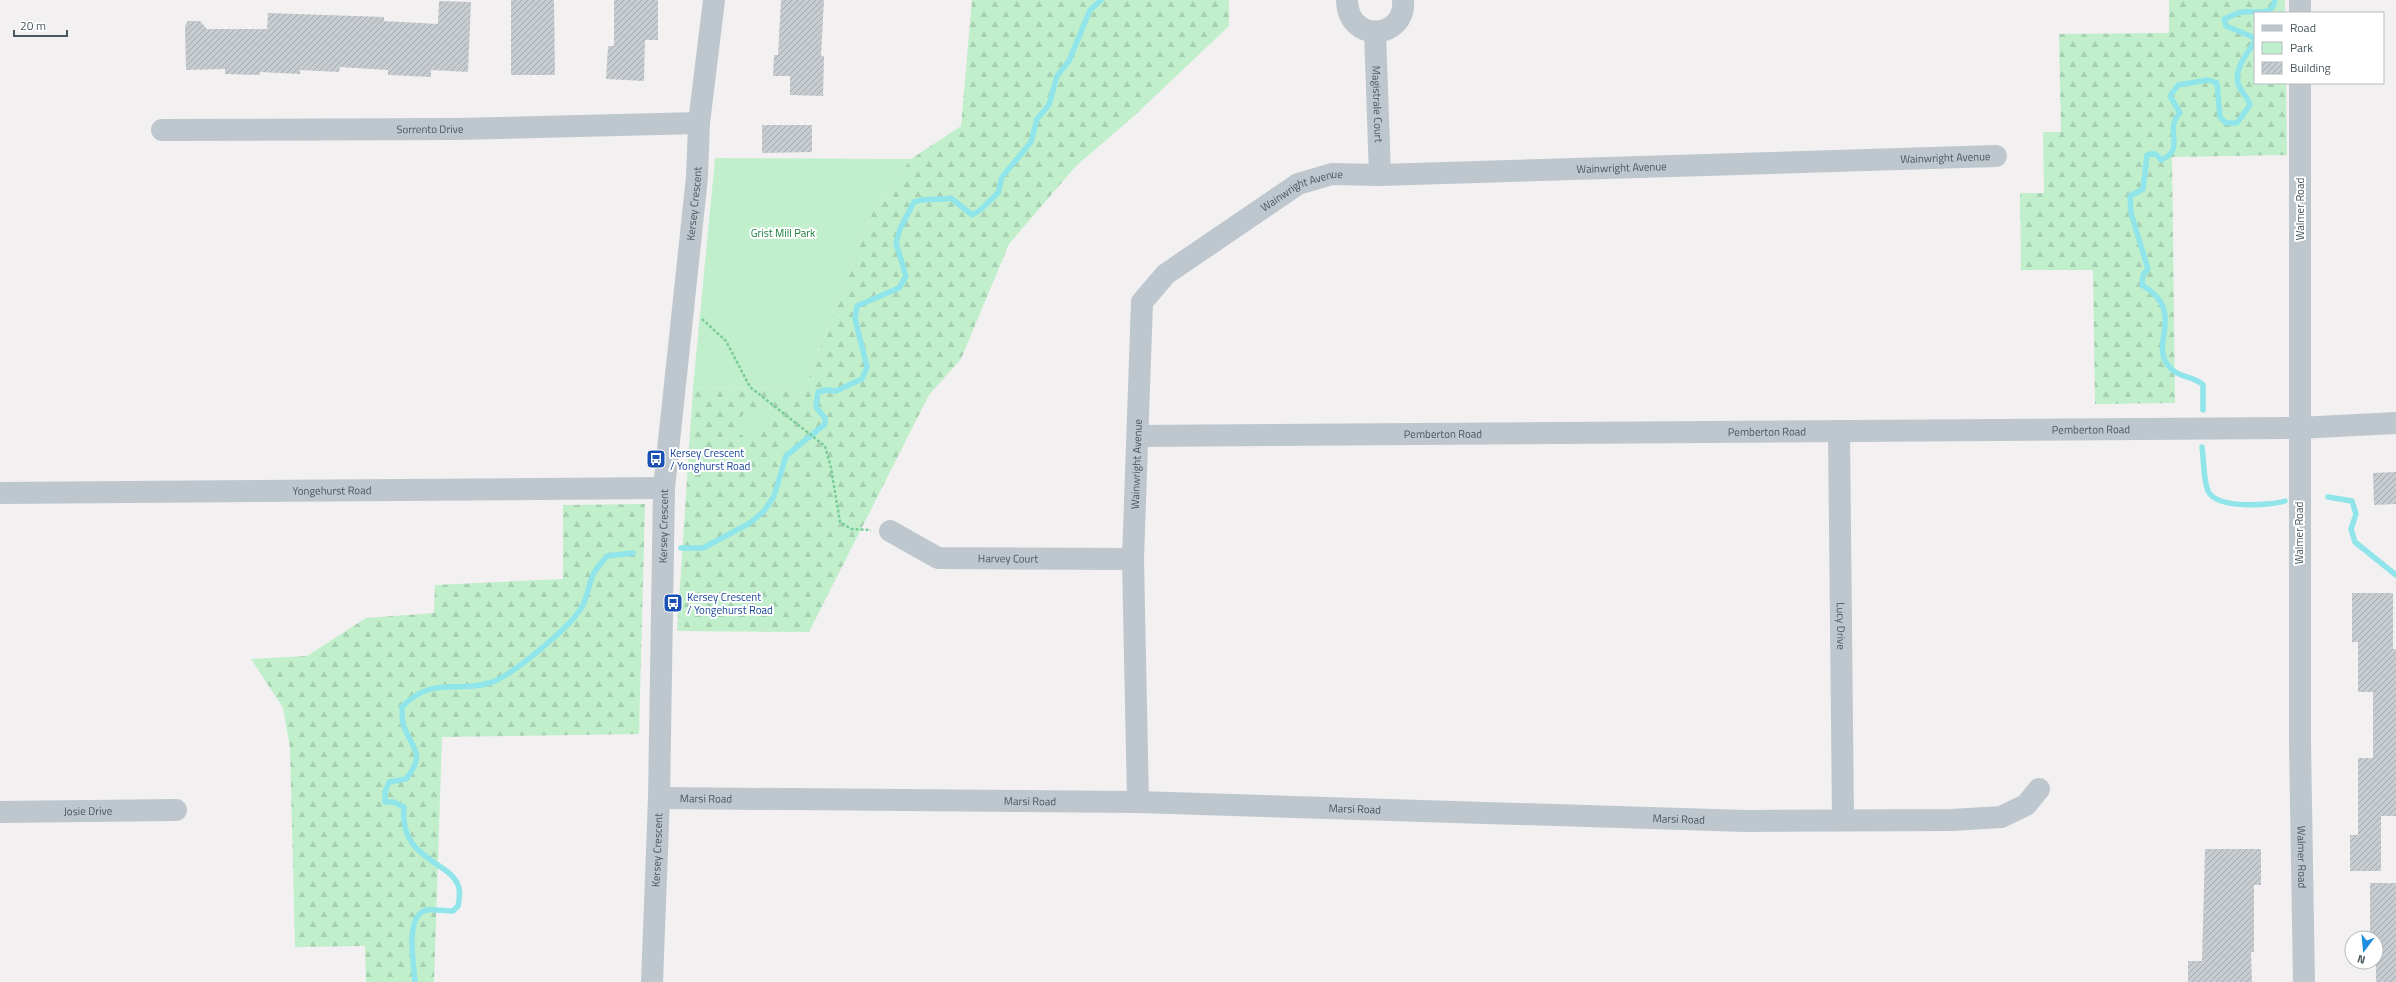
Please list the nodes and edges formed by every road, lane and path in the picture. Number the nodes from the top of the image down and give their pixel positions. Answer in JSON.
{"nodes":[{"id":1,"x":714,"y":0,"type":"edge"},
{"id":2,"x":1347,"y":0,"type":"edge"},
{"id":3,"x":1402,"y":0,"type":"edge"},
{"id":4,"x":2300,"y":0,"type":"edge"},
{"id":5,"x":2300,"y":12,"type":"edge"},
{"id":6,"x":1375,"y":32,"type":"junction"},
{"id":7,"x":2300,"y":84,"type":"edge"},
{"id":8,"x":699,"y":123,"type":"junction"},
{"id":9,"x":162,"y":130,"type":"dead end"},
{"id":10,"x":1996,"y":156,"type":"dead end"},
{"id":11,"x":1380,"y":176,"type":"junction"},
{"id":12,"x":699,"y":316,"type":"dead end"},
{"id":13,"x":2396,"y":423,"type":"edge"},
{"id":14,"x":2299,"y":428,"type":"junction"},
{"id":15,"x":1839,"y":431,"type":"junction"},
{"id":16,"x":1138,"y":436,"type":"junction"},
{"id":17,"x":664,"y":488,"type":"junction"},
{"id":18,"x":0,"y":493,"type":"edge"},
{"id":19,"x":890,"y":531,"type":"joint"},
{"id":20,"x":1133,"y":559,"type":"junction"},
{"id":21,"x":2039,"y":789,"type":"dead end"},
{"id":22,"x":659,"y":798,"type":"junction"},
{"id":23,"x":1138,"y":802,"type":"junction"},
{"id":24,"x":176,"y":810,"type":"dead end"},
{"id":25,"x":0,"y":812,"type":"edge"},
{"id":26,"x":1844,"y":820,"type":"junction"},
{"id":27,"x":652,"y":982,"type":"edge"},
{"id":28,"x":2304,"y":982,"type":"edge"}],
"edges":[{"from":1,"to":8,"type":"street","name":"Kersey Crescent"},
{"from":2,"to":6,"type":"street"},
{"from":3,"to":6,"type":"street"},
{"from":4,"to":5,"type":"street"},
{"from":6,"to":11,"type":"street","name":"Magistrale Court"},
{"from":7,"to":14,"type":"street","name":"Walmer Road"},
{"from":8,"to":9,"type":"street","name":"Sorrento Drive"},
{"from":8,"to":17,"type":"street","name":"Kersey Crescent"},
{"from":10,"to":11,"type":"street","name":"Wainwright Avenue"},
{"from":11,"to":16,"type":"street","name":"Wainwright Avenue"},
{"from":12,"to":19,"type":"path"},
{"from":13,"to":14,"type":"street","name":"Pemberton Road"},
{"from":14,"to":15,"type":"street","name":"Pemberton Road"},
{"from":14,"to":28,"type":"street","name":"Walmer Road"},
{"from":15,"to":16,"type":"street","name":"Pemberton Road"},
{"from":15,"to":26,"type":"street","name":"Lucy Drive"},
{"from":16,"to":20,"type":"street","name":"Wainwright Avenue"},
{"from":17,"to":18,"type":"street","name":"Yongehurst Road"},
{"from":17,"to":22,"type":"street","name":"Kersey Crescent"},
{"from":19,"to":20,"type":"street","name":"Harvey Court"},
{"from":20,"to":23,"type":"street","name":"Wainwright Avenue"},
{"from":21,"to":26,"type":"street","name":"Marsi Road"},
{"from":22,"to":23,"type":"street","name":"Marsi Road"},
{"from":22,"to":27,"type":"street","name":"Kersey Crescent"},
{"from":23,"to":26,"type":"street","name":"Marsi Road"},
{"from":24,"to":25,"type":"street","name":"Josie Drive"}]}
